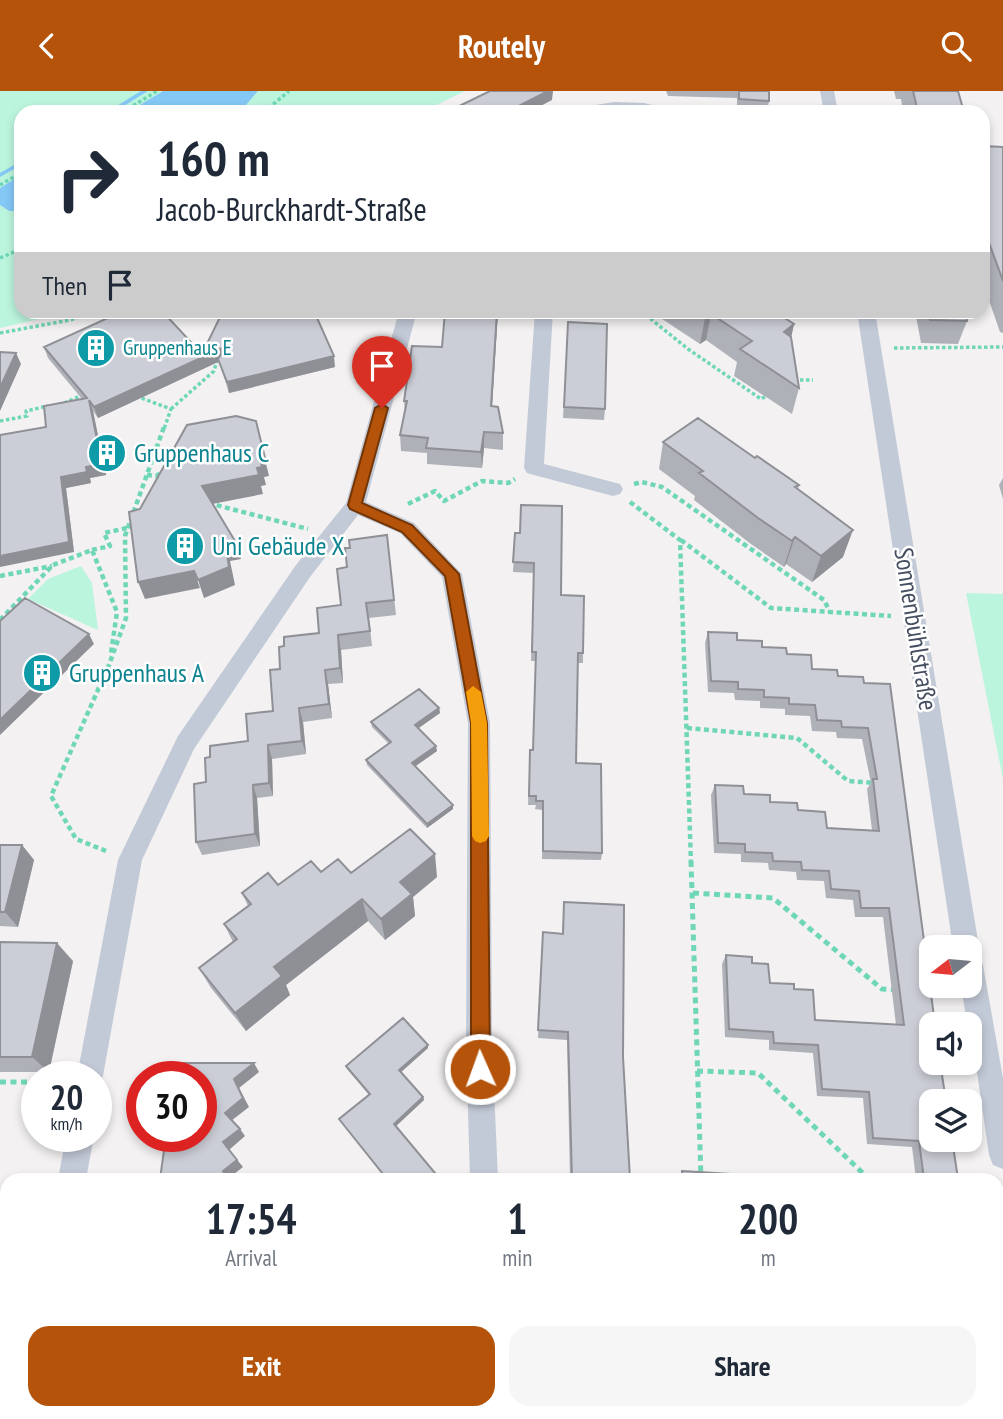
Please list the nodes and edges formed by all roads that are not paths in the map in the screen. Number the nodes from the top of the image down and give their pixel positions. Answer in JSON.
{"nodes":[{"id":1,"x":623,"y":98,"type":"edge"},
{"id":2,"x":604,"y":105,"type":"edge"},
{"id":3,"x":643,"y":105,"type":"edge"},
{"id":4,"x":406,"y":319,"type":"edge"},
{"id":5,"x":543,"y":319,"type":"edge"},
{"id":6,"x":867,"y":319,"type":"edge"},
{"id":7,"x":613,"y":489,"type":"road end"},
{"id":8,"x":355,"y":505,"type":"junction"},
{"id":9,"x":965,"y":935,"type":"edge"},
{"id":10,"x":976,"y":998,"type":"edge"},
{"id":11,"x":93,"y":1061,"type":"edge"},
{"id":12,"x":77,"y":1152,"type":"edge"},
{"id":13,"x":1003,"y":1155,"type":"edge"},
{"id":14,"x":73,"y":1173,"type":"edge"},
{"id":15,"x":484,"y":1173,"type":"edge"}],
"edges":[{"from":1,"to":2,"type":"street"},
{"from":1,"to":3,"type":"street"},
{"from":4,"to":8,"type":"street"},
{"from":5,"to":7,"type":"street"},
{"from":6,"to":9,"type":"street","name":"Sonnenbühlstraße"},
{"from":8,"to":11,"type":"street"},
{"from":8,"to":15,"type":"street"},
{"from":10,"to":13,"type":"street"},
{"from":12,"to":14,"type":"street"}]}
